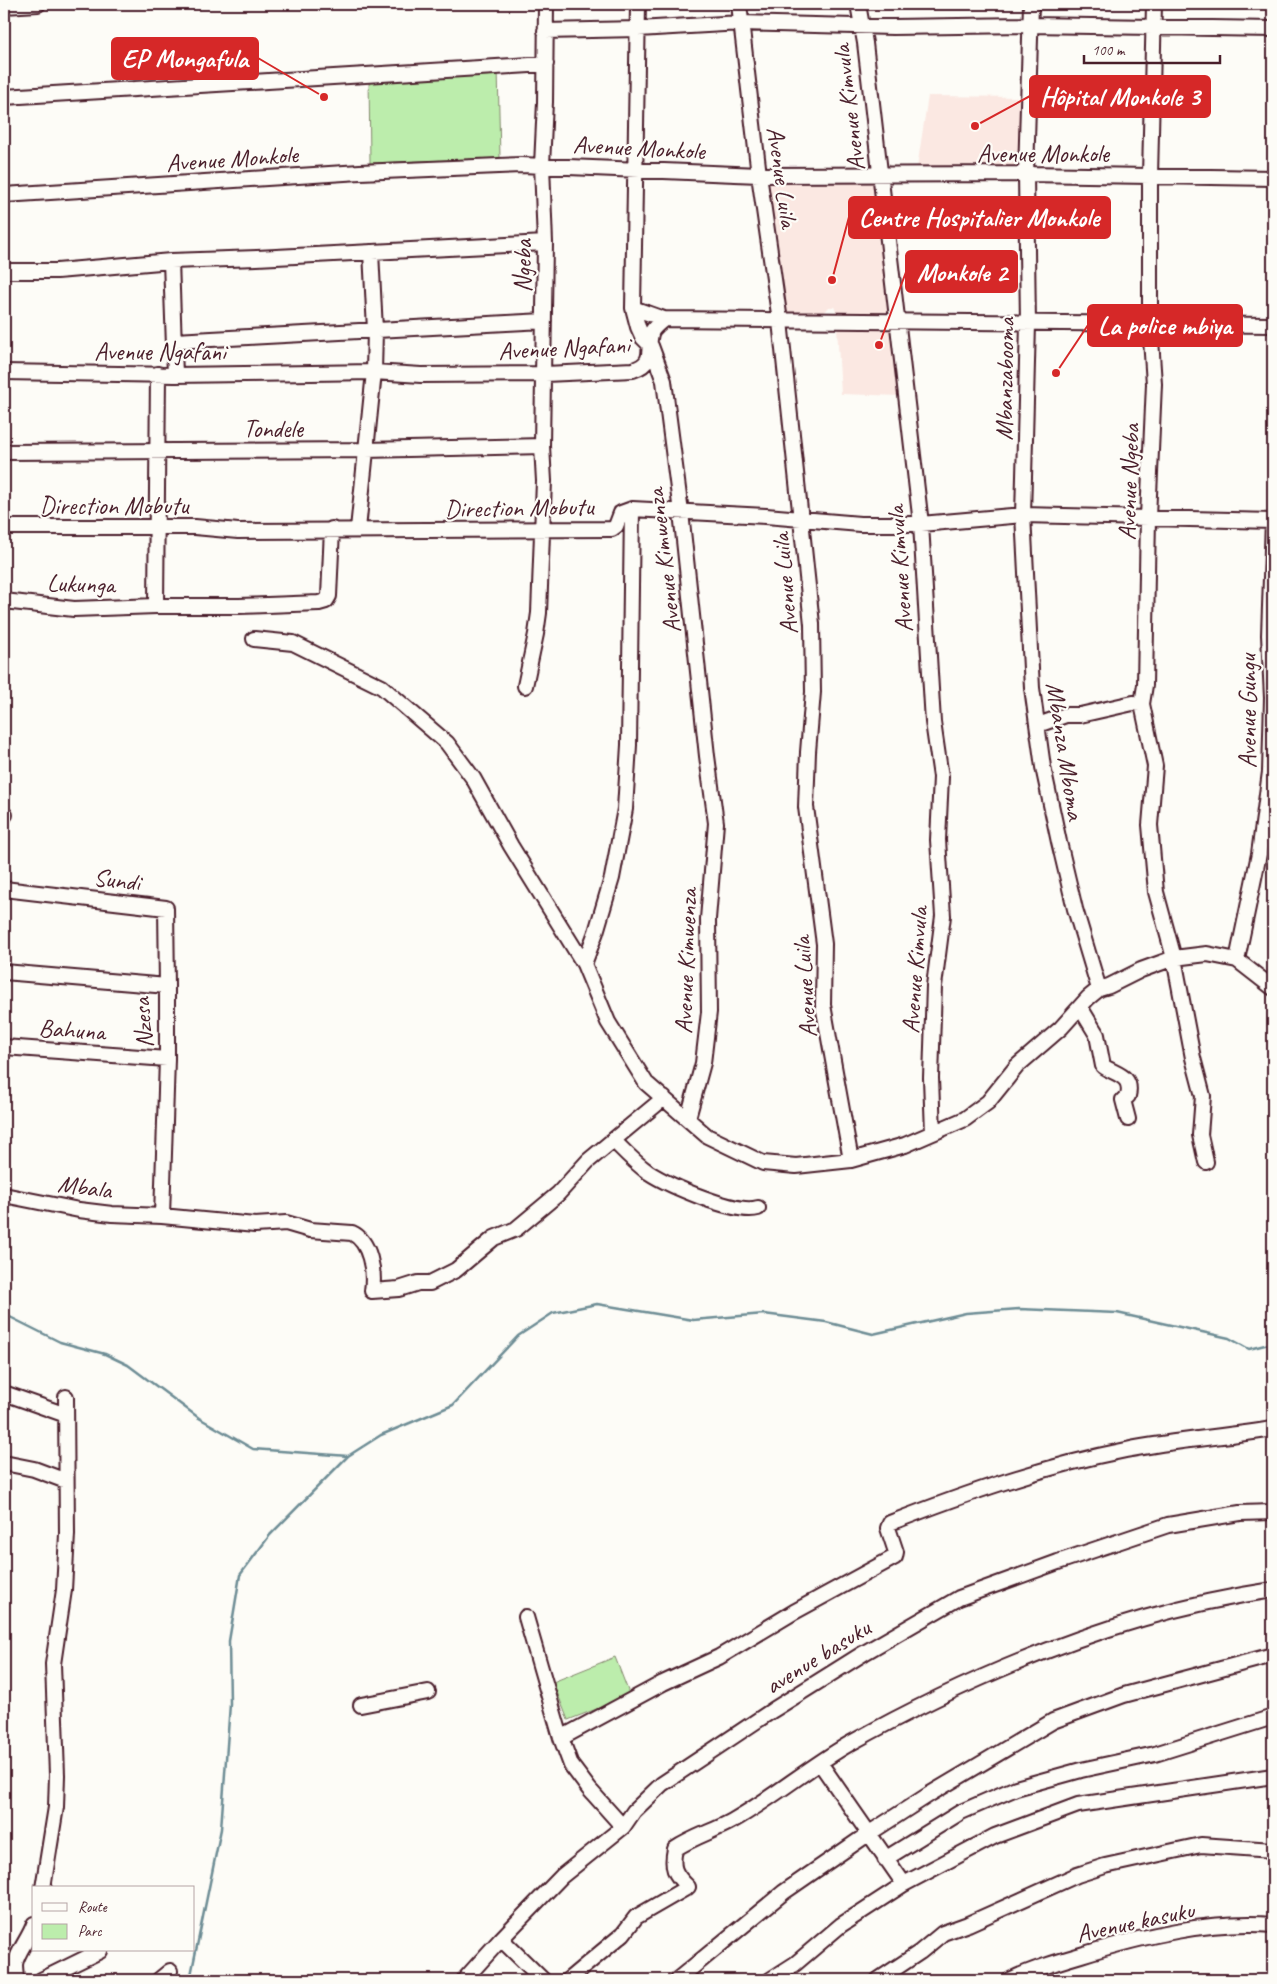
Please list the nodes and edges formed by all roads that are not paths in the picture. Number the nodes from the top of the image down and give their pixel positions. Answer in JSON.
{"nodes":[{"id":1,"x":38,"y":4,"type":"edge"},
{"id":2,"x":546,"y":4,"type":"edge"},
{"id":3,"x":638,"y":4,"type":"edge"},
{"id":4,"x":740,"y":4,"type":"edge"},
{"id":5,"x":858,"y":4,"type":"edge"},
{"id":6,"x":1031,"y":4,"type":"edge"},
{"id":7,"x":1154,"y":4,"type":"edge"},
{"id":8,"x":4,"y":6,"type":"edge"},
{"id":9,"x":741,"y":23,"type":"junction"},
{"id":10,"x":1031,"y":25,"type":"junction"},
{"id":11,"x":861,"y":27,"type":"junction"},
{"id":12,"x":1154,"y":28,"type":"junction"},
{"id":13,"x":638,"y":29,"type":"junction"},
{"id":14,"x":1273,"y":29,"type":"edge"},
{"id":15,"x":545,"y":31,"type":"junction"},
{"id":16,"x":546,"y":64,"type":"junction"},
{"id":17,"x":4,"y":97,"type":"edge"},
{"id":18,"x":542,"y":165,"type":"junction"},
{"id":19,"x":635,"y":171,"type":"junction"},
{"id":20,"x":1026,"y":174,"type":"junction"},
{"id":21,"x":759,"y":175,"type":"junction"},
{"id":22,"x":879,"y":176,"type":"junction"},
{"id":23,"x":1150,"y":176,"type":"junction"},
{"id":24,"x":1273,"y":177,"type":"edge"},
{"id":25,"x":1273,"y":188,"type":"edge"},
{"id":26,"x":4,"y":195,"type":"edge"},
{"id":27,"x":546,"y":243,"type":"junction"},
{"id":28,"x":371,"y":252,"type":"junction"},
{"id":29,"x":171,"y":261,"type":"junction"},
{"id":30,"x":4,"y":271,"type":"edge"},
{"id":31,"x":634,"y":308,"type":"junction"},
{"id":32,"x":664,"y":319,"type":"junction"},
{"id":33,"x":544,"y":321,"type":"junction"},
{"id":34,"x":780,"y":321,"type":"junction"},
{"id":35,"x":896,"y":321,"type":"junction"},
{"id":36,"x":1028,"y":324,"type":"junction"},
{"id":37,"x":1150,"y":324,"type":"junction"},
{"id":38,"x":1273,"y":325,"type":"edge"},
{"id":39,"x":375,"y":330,"type":"junction"},
{"id":40,"x":175,"y":341,"type":"junction"},
{"id":41,"x":651,"y":346,"type":"junction"},
{"id":42,"x":4,"y":372,"type":"edge"},
{"id":43,"x":374,"y":372,"type":"junction"},
{"id":44,"x":158,"y":374,"type":"junction"},
{"id":45,"x":545,"y":374,"type":"junction"},
{"id":46,"x":175,"y":375,"type":"junction"},
{"id":47,"x":542,"y":446,"type":"junction"},
{"id":48,"x":158,"y":450,"type":"junction"},
{"id":49,"x":366,"y":450,"type":"junction"},
{"id":50,"x":4,"y":452,"type":"edge"},
{"id":51,"x":632,"y":510,"type":"junction"},
{"id":52,"x":681,"y":512,"type":"junction"},
{"id":53,"x":1023,"y":515,"type":"junction"},
{"id":54,"x":1148,"y":517,"type":"junction"},
{"id":55,"x":800,"y":520,"type":"junction"},
{"id":56,"x":1273,"y":520,"type":"edge"},
{"id":57,"x":920,"y":524,"type":"junction"},
{"id":58,"x":4,"y":526,"type":"edge"},
{"id":59,"x":157,"y":528,"type":"junction"},
{"id":60,"x":332,"y":529,"type":"junction"},
{"id":61,"x":358,"y":529,"type":"junction"},
{"id":62,"x":542,"y":530,"type":"junction"},
{"id":63,"x":4,"y":601,"type":"edge"},
{"id":64,"x":156,"y":606,"type":"junction"},
{"id":65,"x":254,"y":639,"type":"dead end"},
{"id":66,"x":525,"y":686,"type":"dead end"},
{"id":67,"x":1142,"y":704,"type":"junction"},
{"id":68,"x":1038,"y":725,"type":"junction"},
{"id":69,"x":4,"y":889,"type":"edge"},
{"id":70,"x":1174,"y":958,"type":"junction"},
{"id":71,"x":1237,"y":960,"type":"junction"},
{"id":72,"x":584,"y":964,"type":"junction"},
{"id":73,"x":4,"y":972,"type":"edge"},
{"id":74,"x":167,"y":986,"type":"junction"},
{"id":75,"x":1273,"y":988,"type":"edge"},
{"id":76,"x":1099,"y":989,"type":"junction"},
{"id":77,"x":1080,"y":1007,"type":"junction"},
{"id":78,"x":4,"y":1047,"type":"edge"},
{"id":79,"x":167,"y":1059,"type":"junction"},
{"id":80,"x":664,"y":1098,"type":"junction"},
{"id":81,"x":688,"y":1118,"type":"junction"},
{"id":82,"x":1128,"y":1119,"type":"dead end"},
{"id":83,"x":933,"y":1133,"type":"junction"},
{"id":84,"x":613,"y":1140,"type":"junction"},
{"id":85,"x":851,"y":1160,"type":"junction"},
{"id":86,"x":1206,"y":1162,"type":"dead end"},
{"id":87,"x":4,"y":1195,"type":"edge"},
{"id":88,"x":758,"y":1208,"type":"dead end"},
{"id":89,"x":162,"y":1216,"type":"junction"},
{"id":90,"x":4,"y":1393,"type":"edge"},
{"id":91,"x":66,"y":1397,"type":"dead end"},
{"id":92,"x":66,"y":1415,"type":"junction"},
{"id":93,"x":1273,"y":1429,"type":"edge"},
{"id":94,"x":4,"y":1463,"type":"edge"},
{"id":95,"x":66,"y":1481,"type":"junction"},
{"id":96,"x":1273,"y":1512,"type":"edge"},
{"id":97,"x":1273,"y":1590,"type":"edge"},
{"id":98,"x":526,"y":1617,"type":"dead end"},
{"id":99,"x":1273,"y":1655,"type":"edge"},
{"id":100,"x":428,"y":1692,"type":"dead end"},
{"id":101,"x":361,"y":1705,"type":"dead end"},
{"id":102,"x":1273,"y":1717,"type":"edge"},
{"id":103,"x":561,"y":1738,"type":"junction"},
{"id":104,"x":820,"y":1763,"type":"junction"},
{"id":105,"x":1273,"y":1776,"type":"edge"},
{"id":106,"x":623,"y":1827,"type":"junction"},
{"id":107,"x":868,"y":1834,"type":"junction"},
{"id":108,"x":1273,"y":1850,"type":"edge"},
{"id":109,"x":885,"y":1859,"type":"junction"},
{"id":110,"x":904,"y":1884,"type":"junction"},
{"id":111,"x":43,"y":1886,"type":"edge"},
{"id":112,"x":1273,"y":1925,"type":"edge"},
{"id":113,"x":32,"y":1930,"type":"edge"},
{"id":114,"x":501,"y":1938,"type":"junction"},
{"id":115,"x":98,"y":1952,"type":"edge"},
{"id":116,"x":170,"y":1971,"type":"dead end"},
{"id":117,"x":16,"y":1980,"type":"edge"},
{"id":118,"x":41,"y":1980,"type":"edge"},
{"id":119,"x":159,"y":1980,"type":"edge"},
{"id":120,"x":464,"y":1980,"type":"edge"},
{"id":121,"x":543,"y":1980,"type":"edge"},
{"id":122,"x":568,"y":1980,"type":"edge"},
{"id":123,"x":677,"y":1980,"type":"edge"},
{"id":124,"x":770,"y":1980,"type":"edge"},
{"id":125,"x":878,"y":1980,"type":"edge"},
{"id":126,"x":1010,"y":1980,"type":"edge"}],
"edges":[{"from":1,"to":8,"type":"street"},
{"from":2,"to":15,"type":"street","name":"Ngeba"},
{"from":3,"to":13,"type":"street","name":"Avenue Kimwenza"},
{"from":4,"to":9,"type":"street","name":"Avenue Luila"},
{"from":5,"to":11,"type":"street","name":"Avenue Kimvula"},
{"from":6,"to":10,"type":"street","name":"Mbanzabooma"},
{"from":7,"to":12,"type":"street","name":"Avenue Ngeba"},
{"from":9,"to":11,"type":"street"},
{"from":9,"to":13,"type":"street"},
{"from":9,"to":21,"type":"street","name":"Avenue Luila"},
{"from":10,"to":11,"type":"street"},
{"from":10,"to":12,"type":"street"},
{"from":10,"to":20,"type":"street","name":"Mbanzabooma"},
{"from":11,"to":22,"type":"street","name":"Avenue Kimvula"},
{"from":12,"to":14,"type":"street"},
{"from":12,"to":23,"type":"street","name":"Avenue Ngeba"},
{"from":13,"to":15,"type":"street"},
{"from":13,"to":19,"type":"street","name":"Avenue Kimwenza"},
{"from":15,"to":16,"type":"street","name":"Ngeba"},
{"from":16,"to":17,"type":"street"},
{"from":16,"to":18,"type":"street","name":"Ngeba"},
{"from":18,"to":19,"type":"street","name":"Avenue Monkole"},
{"from":18,"to":26,"type":"street","name":"Avenue Monkole"},
{"from":18,"to":27,"type":"street","name":"Ngeba"},
{"from":19,"to":21,"type":"street","name":"Avenue Monkole"},
{"from":19,"to":31,"type":"street","name":"Avenue Kimwenza"},
{"from":20,"to":22,"type":"street","name":"Avenue Monkole"},
{"from":20,"to":23,"type":"street","name":"Avenue Monkole"},
{"from":20,"to":36,"type":"street","name":"Mbanzabooma"},
{"from":21,"to":22,"type":"street","name":"Avenue Monkole"},
{"from":21,"to":34,"type":"street","name":"Avenue Luila"},
{"from":22,"to":35,"type":"street","name":"Avenue Kimvula"},
{"from":23,"to":24,"type":"street","name":"Avenue Monkole"},
{"from":23,"to":37,"type":"street","name":"Avenue Ngeba"},
{"from":24,"to":25,"type":"street"},
{"from":27,"to":28,"type":"street"},
{"from":27,"to":33,"type":"street","name":"Ngeba"},
{"from":28,"to":29,"type":"street"},
{"from":28,"to":39,"type":"street"},
{"from":29,"to":30,"type":"street"},
{"from":29,"to":40,"type":"street"},
{"from":31,"to":32,"type":"street"},
{"from":31,"to":41,"type":"street","name":"Avenue Kimwenza"},
{"from":32,"to":34,"type":"street","name":"Avenue Ngafani"},
{"from":32,"to":41,"type":"street","name":"Avenue Ngafani"},
{"from":33,"to":39,"type":"street"},
{"from":33,"to":45,"type":"street","name":"Ngeba"},
{"from":34,"to":35,"type":"street","name":"Avenue Ngafani"},
{"from":34,"to":55,"type":"street","name":"Avenue Luila"},
{"from":35,"to":36,"type":"street","name":"Avenue Ngafani"},
{"from":35,"to":57,"type":"street","name":"Avenue Kimvula"},
{"from":36,"to":37,"type":"street","name":"Avenue Ngafani"},
{"from":36,"to":53,"type":"street","name":"Mbanzabooma"},
{"from":37,"to":38,"type":"street","name":"Avenue Ngafani"},
{"from":37,"to":54,"type":"street","name":"Avenue Ngeba"},
{"from":39,"to":40,"type":"street"},
{"from":39,"to":43,"type":"street"},
{"from":40,"to":46,"type":"street"},
{"from":41,"to":45,"type":"street","name":"Avenue Ngafani"},
{"from":41,"to":52,"type":"street","name":"Avenue Kimwenza"},
{"from":42,"to":44,"type":"street","name":"Avenue Ngafani"},
{"from":43,"to":45,"type":"street","name":"Avenue Ngafani"},
{"from":43,"to":46,"type":"street","name":"Avenue Ngafani"},
{"from":43,"to":49,"type":"street"},
{"from":44,"to":46,"type":"street","name":"Avenue Ngafani"},
{"from":44,"to":48,"type":"street"},
{"from":45,"to":47,"type":"street","name":"Ngeba"},
{"from":47,"to":49,"type":"street","name":"Tondele"},
{"from":47,"to":62,"type":"street","name":"Ngeba"},
{"from":48,"to":49,"type":"street","name":"Tondele"},
{"from":48,"to":50,"type":"street","name":"Tondele"},
{"from":48,"to":59,"type":"street"},
{"from":49,"to":61,"type":"street"},
{"from":51,"to":52,"type":"street"},
{"from":51,"to":62,"type":"street","name":"Direction Mobutu"},
{"from":51,"to":72,"type":"street"},
{"from":52,"to":55,"type":"street"},
{"from":52,"to":81,"type":"street","name":"Avenue Kimwenza"},
{"from":53,"to":54,"type":"street"},
{"from":53,"to":57,"type":"street"},
{"from":53,"to":68,"type":"street","name":"Mbanza Mboma"},
{"from":54,"to":56,"type":"street"},
{"from":54,"to":67,"type":"street","name":"Avenue Ngeba"},
{"from":55,"to":57,"type":"street"},
{"from":55,"to":85,"type":"street","name":"Avenue Luila"},
{"from":56,"to":71,"type":"street","name":"Avenue Gungu"},
{"from":57,"to":83,"type":"street","name":"Avenue Kimvula"},
{"from":58,"to":59,"type":"street","name":"Direction Mobutu"},
{"from":59,"to":60,"type":"street","name":"Direction Mobutu"},
{"from":59,"to":64,"type":"street"},
{"from":60,"to":61,"type":"street","name":"Direction Mobutu"},
{"from":60,"to":64,"type":"street","name":"Lukunga"},
{"from":61,"to":62,"type":"street","name":"Direction Mobutu"},
{"from":62,"to":66,"type":"street","name":"Ngeba"},
{"from":63,"to":64,"type":"street","name":"Lukunga"},
{"from":65,"to":72,"type":"street"},
{"from":67,"to":68,"type":"street"},
{"from":67,"to":70,"type":"street","name":"Avenue Ngeba"},
{"from":68,"to":76,"type":"street","name":"Mbanza Mboma"},
{"from":69,"to":74,"type":"street","name":"Sundi"},
{"from":70,"to":71,"type":"street"},
{"from":70,"to":76,"type":"street"},
{"from":70,"to":86,"type":"street","name":"Avenue Ngeba"},
{"from":71,"to":75,"type":"street"},
{"from":72,"to":80,"type":"street"},
{"from":73,"to":74,"type":"street","name":"Nzesa"},
{"from":74,"to":79,"type":"street","name":"Nzesa"},
{"from":76,"to":77,"type":"street"},
{"from":77,"to":82,"type":"street"},
{"from":77,"to":83,"type":"street"},
{"from":78,"to":79,"type":"street","name":"Bahuna"},
{"from":79,"to":89,"type":"street","name":"Nzesa"},
{"from":80,"to":81,"type":"street"},
{"from":80,"to":84,"type":"street"},
{"from":81,"to":85,"type":"street"},
{"from":83,"to":85,"type":"street"},
{"from":84,"to":88,"type":"street"},
{"from":84,"to":89,"type":"street","name":"Mbala"},
{"from":87,"to":89,"type":"street","name":"Mbala"},
{"from":90,"to":92,"type":"street"},
{"from":91,"to":92,"type":"street"},
{"from":92,"to":95,"type":"street"},
{"from":93,"to":103,"type":"street"},
{"from":94,"to":95,"type":"street"},
{"from":95,"to":111,"type":"street"},
{"from":96,"to":106,"type":"street","name":"avenue basuku"},
{"from":97,"to":104,"type":"street"},
{"from":98,"to":103,"type":"street"},
{"from":99,"to":107,"type":"street"},
{"from":100,"to":101,"type":"street"},
{"from":102,"to":109,"type":"street"},
{"from":103,"to":106,"type":"street"},
{"from":104,"to":107,"type":"street"},
{"from":104,"to":122,"type":"street"},
{"from":105,"to":110,"type":"street"},
{"from":106,"to":114,"type":"street","name":"avenue basuku"},
{"from":107,"to":109,"type":"street"},
{"from":107,"to":123,"type":"street"},
{"from":108,"to":125,"type":"street"},
{"from":109,"to":110,"type":"street"},
{"from":110,"to":124,"type":"street"},
{"from":112,"to":126,"type":"street","name":"Avenue kasuku"},
{"from":113,"to":117,"type":"street"},
{"from":114,"to":120,"type":"street","name":"avenue basuku"},
{"from":114,"to":121,"type":"street"},
{"from":115,"to":118,"type":"street"},
{"from":116,"to":119,"type":"street"}]}
